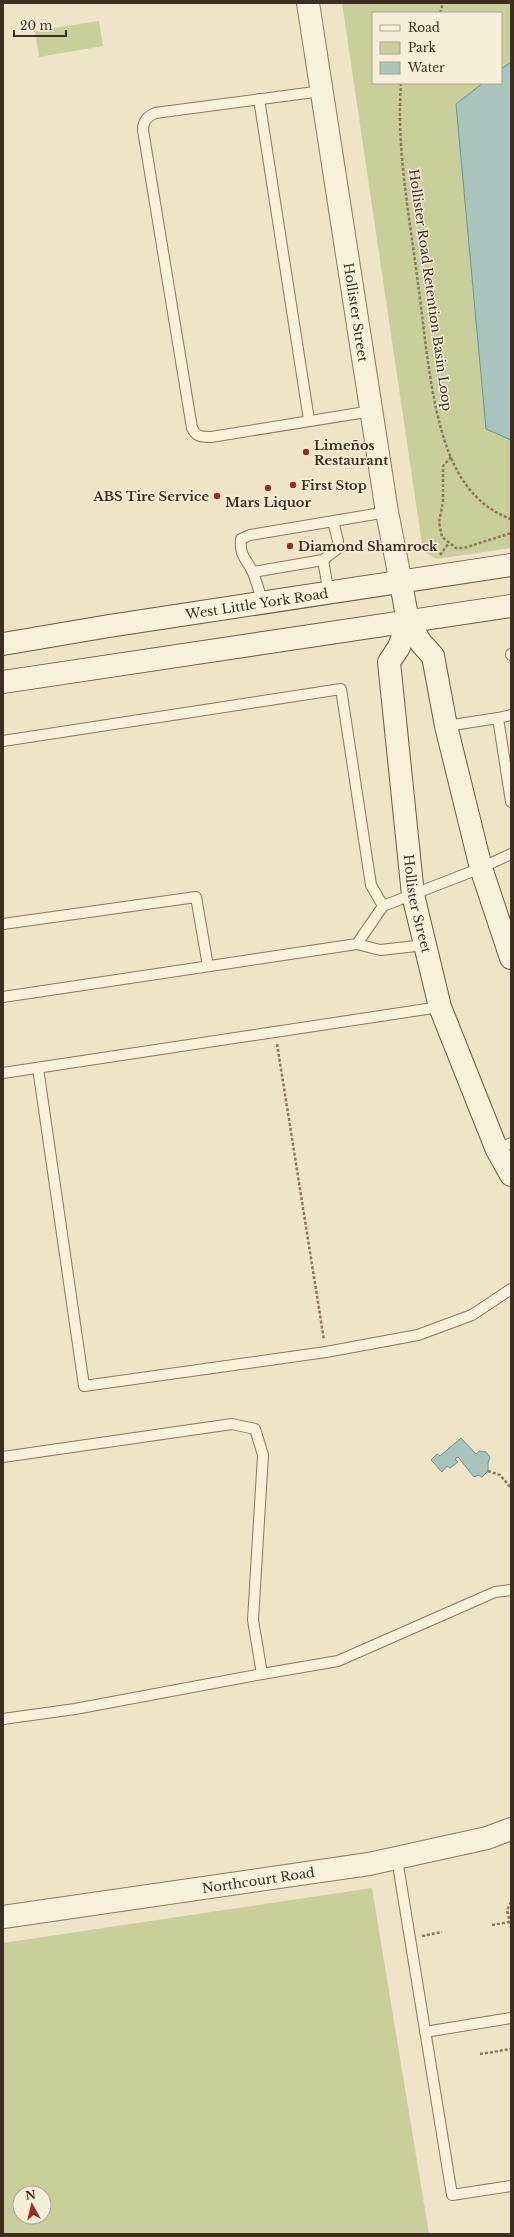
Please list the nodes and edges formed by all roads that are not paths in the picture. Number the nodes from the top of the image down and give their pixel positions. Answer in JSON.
{"nodes":[{"id":1,"x":308,"y":3,"type":"edge"},
{"id":2,"x":322,"y":91,"type":"junction"},
{"id":3,"x":259,"y":99,"type":"junction"},
{"id":4,"x":372,"y":411,"type":"junction"},
{"id":5,"x":309,"y":420,"type":"junction"},
{"id":6,"x":387,"y":512,"type":"junction"},
{"id":7,"x":333,"y":521,"type":"junction"},
{"id":8,"x":323,"y":560,"type":"junction"},
{"id":9,"x":511,"y":565,"type":"edge"},
{"id":10,"x":253,"y":572,"type":"junction"},
{"id":11,"x":401,"y":583,"type":"junction"},
{"id":12,"x":329,"y":594,"type":"junction"},
{"id":13,"x":263,"y":603,"type":"junction"},
{"id":14,"x":511,"y":606,"type":"edge"},
{"id":15,"x":408,"y":622,"type":"junction"},
{"id":16,"x":3,"y":644,"type":"edge"},
{"id":17,"x":3,"y":682,"type":"edge"},
{"id":18,"x":511,"y":715,"type":"edge"},
{"id":19,"x":498,"y":718,"type":"junction"},
{"id":20,"x":446,"y":726,"type":"junction"},
{"id":21,"x":3,"y":740,"type":"edge"},
{"id":22,"x":511,"y":802,"type":"edge"},
{"id":23,"x":511,"y":854,"type":"edge"},
{"id":24,"x":481,"y":868,"type":"junction"},
{"id":25,"x":413,"y":895,"type":"junction"},
{"id":26,"x":383,"y":906,"type":"junction"},
{"id":27,"x":3,"y":924,"type":"edge"},
{"id":28,"x":357,"y":944,"type":"junction"},
{"id":29,"x":425,"y":945,"type":"junction"},
{"id":30,"x":511,"y":958,"type":"edge"},
{"id":31,"x":208,"y":966,"type":"junction"},
{"id":32,"x":3,"y":997,"type":"edge"},
{"id":33,"x":440,"y":1007,"type":"junction"},
{"id":34,"x":38,"y":1068,"type":"junction"},
{"id":35,"x":3,"y":1073,"type":"edge"},
{"id":36,"x":504,"y":1147,"type":"edge"},
{"id":37,"x":511,"y":1175,"type":"edge"},
{"id":38,"x":511,"y":1289,"type":"edge"},
{"id":39,"x":3,"y":1457,"type":"edge"},
{"id":40,"x":511,"y":1590,"type":"edge"},
{"id":41,"x":262,"y":1674,"type":"junction"},
{"id":42,"x":3,"y":1719,"type":"edge"},
{"id":43,"x":511,"y":1829,"type":"edge"},
{"id":44,"x":397,"y":1859,"type":"junction"},
{"id":45,"x":3,"y":1917,"type":"edge"},
{"id":46,"x":511,"y":2018,"type":"edge"},
{"id":47,"x":425,"y":2032,"type":"junction"},
{"id":48,"x":511,"y":2186,"type":"edge"}],
"edges":[{"from":1,"to":2,"type":"main road","name":"Hollister Street"},
{"from":2,"to":3,"type":"lane"},
{"from":2,"to":4,"type":"main road","name":"Hollister Street"},
{"from":3,"to":5,"type":"lane"},
{"from":3,"to":5,"type":"lane"},
{"from":4,"to":5,"type":"lane"},
{"from":4,"to":6,"type":"main road","name":"Hollister Street"},
{"from":6,"to":7,"type":"lane"},
{"from":6,"to":11,"type":"main road","name":"Hollister Street"},
{"from":7,"to":8,"type":"lane"},
{"from":7,"to":10,"type":"lane"},
{"from":8,"to":10,"type":"lane"},
{"from":8,"to":12,"type":"lane"},
{"from":9,"to":11,"type":"main road","name":"West Little York Road"},
{"from":10,"to":13,"type":"lane"},
{"from":11,"to":12,"type":"main road","name":"West Little York Road"},
{"from":11,"to":15,"type":"main road","name":"Hollister Street"},
{"from":12,"to":13,"type":"main road","name":"West Little York Road"},
{"from":13,"to":16,"type":"main road","name":"West Little York Road"},
{"from":14,"to":15,"type":"main road"},
{"from":15,"to":17,"type":"main road"},
{"from":15,"to":20,"type":"main road","name":"Hollister Street"},
{"from":15,"to":25,"type":"main road","name":"Hollister Street"},
{"from":18,"to":19,"type":"lane"},
{"from":19,"to":20,"type":"lane"},
{"from":19,"to":22,"type":"lane"},
{"from":20,"to":24,"type":"main road","name":"Hollister Street"},
{"from":21,"to":26,"type":"lane"},
{"from":23,"to":24,"type":"lane"},
{"from":24,"to":25,"type":"lane"},
{"from":24,"to":30,"type":"main road","name":"Hollister Street"},
{"from":25,"to":26,"type":"lane"},
{"from":25,"to":29,"type":"main road","name":"Hollister Street"},
{"from":26,"to":28,"type":"lane"},
{"from":27,"to":31,"type":"lane"},
{"from":28,"to":29,"type":"lane"},
{"from":28,"to":31,"type":"lane"},
{"from":29,"to":33,"type":"main road","name":"Hollister Street"},
{"from":31,"to":32,"type":"lane"},
{"from":33,"to":34,"type":"lane"},
{"from":33,"to":36,"type":"main road","name":"Hollister Street"},
{"from":34,"to":35,"type":"lane"},
{"from":34,"to":38,"type":"lane"},
{"from":36,"to":37,"type":"main road","name":"Hollister Street"},
{"from":39,"to":41,"type":"lane"},
{"from":40,"to":41,"type":"lane"},
{"from":41,"to":42,"type":"lane"},
{"from":43,"to":44,"type":"main road","name":"Northcourt Road"},
{"from":44,"to":45,"type":"main road","name":"Northcourt Road"},
{"from":44,"to":47,"type":"lane"},
{"from":46,"to":47,"type":"lane"},
{"from":47,"to":48,"type":"lane"}]}
